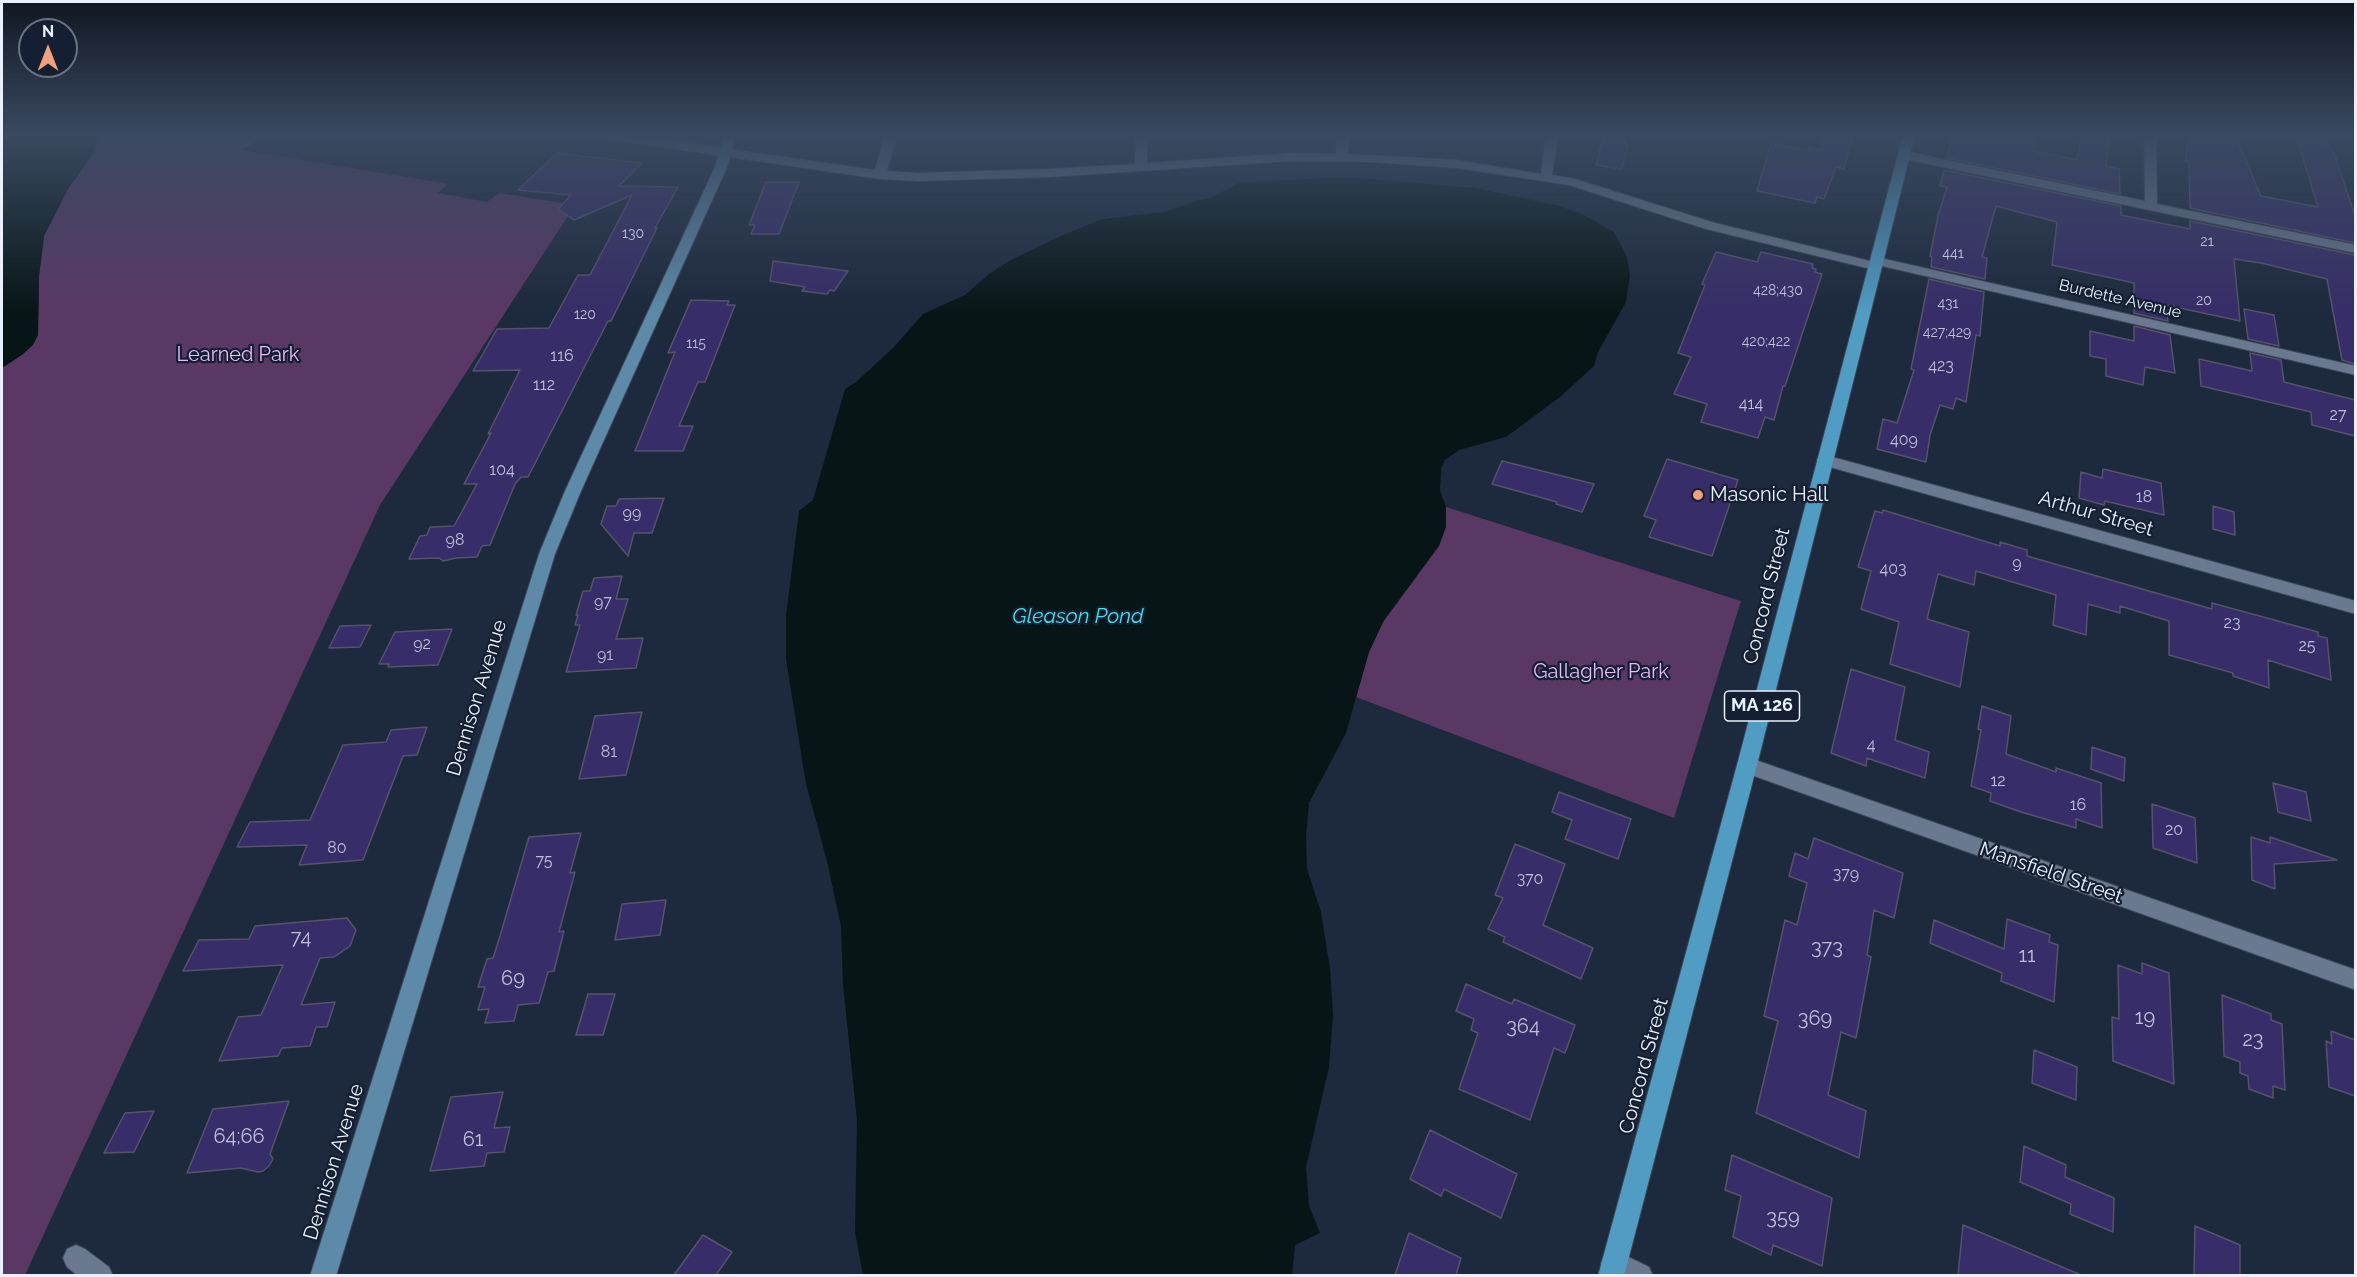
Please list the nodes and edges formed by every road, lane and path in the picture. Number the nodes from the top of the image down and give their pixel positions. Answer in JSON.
{"nodes":[{"id":1,"x":706,"y":195,"type":"edge"},
{"id":2,"x":1613,"y":195,"type":"edge"},
{"id":3,"x":1894,"y":195,"type":"edge"},
{"id":4,"x":2091,"y":195,"type":"edge"},
{"id":5,"x":2151,"y":195,"type":"edge"},
{"id":6,"x":2151,"y":207,"type":"junction"},
{"id":7,"x":2355,"y":249,"type":"edge"},
{"id":8,"x":1876,"y":263,"type":"junction"},
{"id":9,"x":2355,"y":371,"type":"edge"},
{"id":10,"x":1825,"y":460,"type":"junction"},
{"id":11,"x":2355,"y":608,"type":"edge"},
{"id":12,"x":1747,"y":765,"type":"junction"},
{"id":13,"x":2355,"y":980,"type":"edge"},
{"id":14,"x":76,"y":1257,"type":"dead end"},
{"id":15,"x":1613,"y":1269,"type":"edge"},
{"id":16,"x":100,"y":1275,"type":"edge"},
{"id":17,"x":323,"y":1275,"type":"edge"},
{"id":18,"x":1640,"y":1275,"type":"edge"}],
"edges":[{"from":1,"to":17,"type":"street","name":"Dennison Avenue"},
{"from":2,"to":8,"type":"street","name":"Burdette Avenue"},
{"from":3,"to":8,"type":"main road","name":"Concord Street","number":"MA 126"},
{"from":4,"to":6,"type":"street"},
{"from":5,"to":6,"type":"street"},
{"from":6,"to":7,"type":"street"},
{"from":8,"to":9,"type":"street","name":"Burdette Avenue"},
{"from":8,"to":10,"type":"main road","name":"Concord Street","number":"MA 126"},
{"from":10,"to":11,"type":"street","name":"Arthur Street"},
{"from":10,"to":12,"type":"main road","name":"Concord Street","number":"MA 126"},
{"from":12,"to":13,"type":"street","name":"Mansfield Street"},
{"from":12,"to":15,"type":"main road","name":"Concord Street","number":"MA 126"},
{"from":14,"to":16,"type":"street"},
{"from":15,"to":18,"type":"street"}]}
